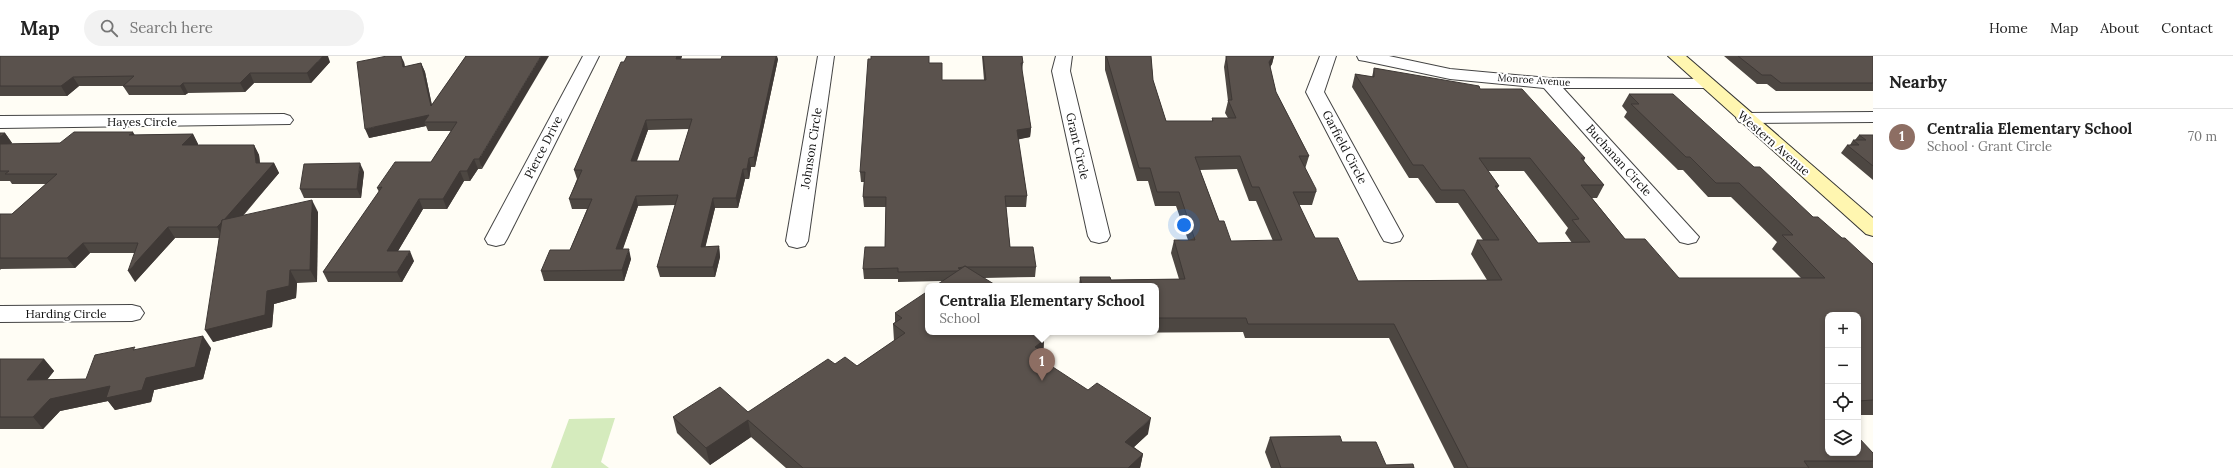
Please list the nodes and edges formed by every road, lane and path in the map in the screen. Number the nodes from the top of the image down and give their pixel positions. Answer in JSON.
{"nodes":[{"id":1,"x":590,"y":56,"type":"edge"},
{"id":2,"x":826,"y":56,"type":"edge"},
{"id":3,"x":1064,"y":56,"type":"edge"},
{"id":4,"x":1328,"y":56,"type":"edge"},
{"id":5,"x":1365,"y":56,"type":"edge"},
{"id":6,"x":1676,"y":56,"type":"edge"},
{"id":7,"x":1549,"y":83,"type":"junction"},
{"id":8,"x":1706,"y":83,"type":"junction"},
{"id":9,"x":1873,"y":117,"type":"edge"},
{"id":10,"x":1745,"y":118,"type":"junction"},
{"id":11,"x":284,"y":120,"type":"dead end"},
{"id":12,"x":0,"y":122,"type":"edge"},
{"id":13,"x":1873,"y":229,"type":"edge"},
{"id":14,"x":1099,"y":236,"type":"dead end"},
{"id":15,"x":1392,"y":236,"type":"dead end"},
{"id":16,"x":1688,"y":237,"type":"dead end"},
{"id":17,"x":496,"y":239,"type":"dead end"},
{"id":18,"x":797,"y":241,"type":"dead end"},
{"id":19,"x":132,"y":313,"type":"dead end"},
{"id":20,"x":0,"y":314,"type":"edge"}],
"edges":[{"from":1,"to":17,"type":"street","name":"Pierce Drive"},
{"from":2,"to":18,"type":"street","name":"Johnson Circle"},
{"from":3,"to":14,"type":"street","name":"Grant Circle"},
{"from":4,"to":15,"type":"street","name":"Garfield Circle"},
{"from":5,"to":7,"type":"street","name":"Monroe Avenue"},
{"from":6,"to":8,"type":"main road","name":"Western Avenue"},
{"from":7,"to":8,"type":"street","name":"Monroe Avenue"},
{"from":7,"to":16,"type":"street","name":"Buchanan Circle"},
{"from":8,"to":10,"type":"main road","name":"Western Avenue"},
{"from":9,"to":10,"type":"street"},
{"from":10,"to":13,"type":"main road","name":"Western Avenue"},
{"from":11,"to":12,"type":"street","name":"Hayes Circle"},
{"from":19,"to":20,"type":"street","name":"Harding Circle"}]}
